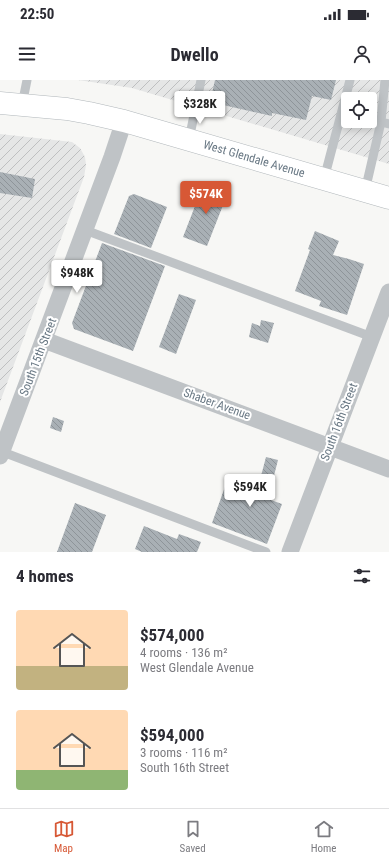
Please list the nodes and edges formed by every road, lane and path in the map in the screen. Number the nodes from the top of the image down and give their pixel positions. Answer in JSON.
{"nodes":[{"id":1,"x":27,"y":80,"type":"edge"},
{"id":2,"x":201,"y":80,"type":"edge"},
{"id":3,"x":350,"y":80,"type":"edge"},
{"id":4,"x":385,"y":80,"type":"edge"},
{"id":5,"x":0,"y":103,"type":"edge"},
{"id":6,"x":22,"y":105,"type":"junction"},
{"id":7,"x":124,"y":121,"type":"junction"},
{"id":8,"x":385,"y":123,"type":"edge"},
{"id":9,"x":189,"y":140,"type":"junction"},
{"id":10,"x":324,"y":179,"type":"junction"},
{"id":11,"x":365,"y":190,"type":"junction"},
{"id":12,"x":389,"y":198,"type":"edge"},
{"id":13,"x":85,"y":230,"type":"junction"},
{"id":14,"x":389,"y":294,"type":"edge"},
{"id":15,"x":372,"y":337,"type":"junction"},
{"id":16,"x":44,"y":340,"type":"junction"},
{"id":17,"x":330,"y":446,"type":"junction"},
{"id":18,"x":1,"y":453,"type":"edge"},
{"id":19,"x":389,"y":469,"type":"edge"},
{"id":20,"x":266,"y":552,"type":"edge"},
{"id":21,"x":290,"y":552,"type":"edge"}],
"edges":[{"from":1,"to":6,"type":"lane"},
{"from":2,"to":9,"type":"lane"},
{"from":3,"to":10,"type":"lane"},
{"from":4,"to":8,"type":"lane"},
{"from":5,"to":6,"type":"main road","name":"West Glendale Avenue"},
{"from":6,"to":7,"type":"main road","name":"West Glendale Avenue"},
{"from":7,"to":9,"type":"main road","name":"West Glendale Avenue"},
{"from":7,"to":13,"type":"street","name":"South 15th Street"},
{"from":8,"to":11,"type":"lane"},
{"from":9,"to":10,"type":"main road","name":"West Glendale Avenue"},
{"from":10,"to":11,"type":"main road","name":"West Glendale Avenue"},
{"from":11,"to":12,"type":"main road","name":"West Glendale Avenue"},
{"from":13,"to":15,"type":"lane"},
{"from":13,"to":16,"type":"street","name":"South 15th Street"},
{"from":14,"to":15,"type":"street","name":"South 16th Street"},
{"from":15,"to":17,"type":"street","name":"South 16th Street"},
{"from":16,"to":17,"type":"street","name":"Shaber Avenue"},
{"from":16,"to":18,"type":"street","name":"South 15th Street"},
{"from":17,"to":19,"type":"street","name":"Shaber Avenue"},
{"from":17,"to":21,"type":"street","name":"South 16th Street"},
{"from":18,"to":20,"type":"lane"}]}
